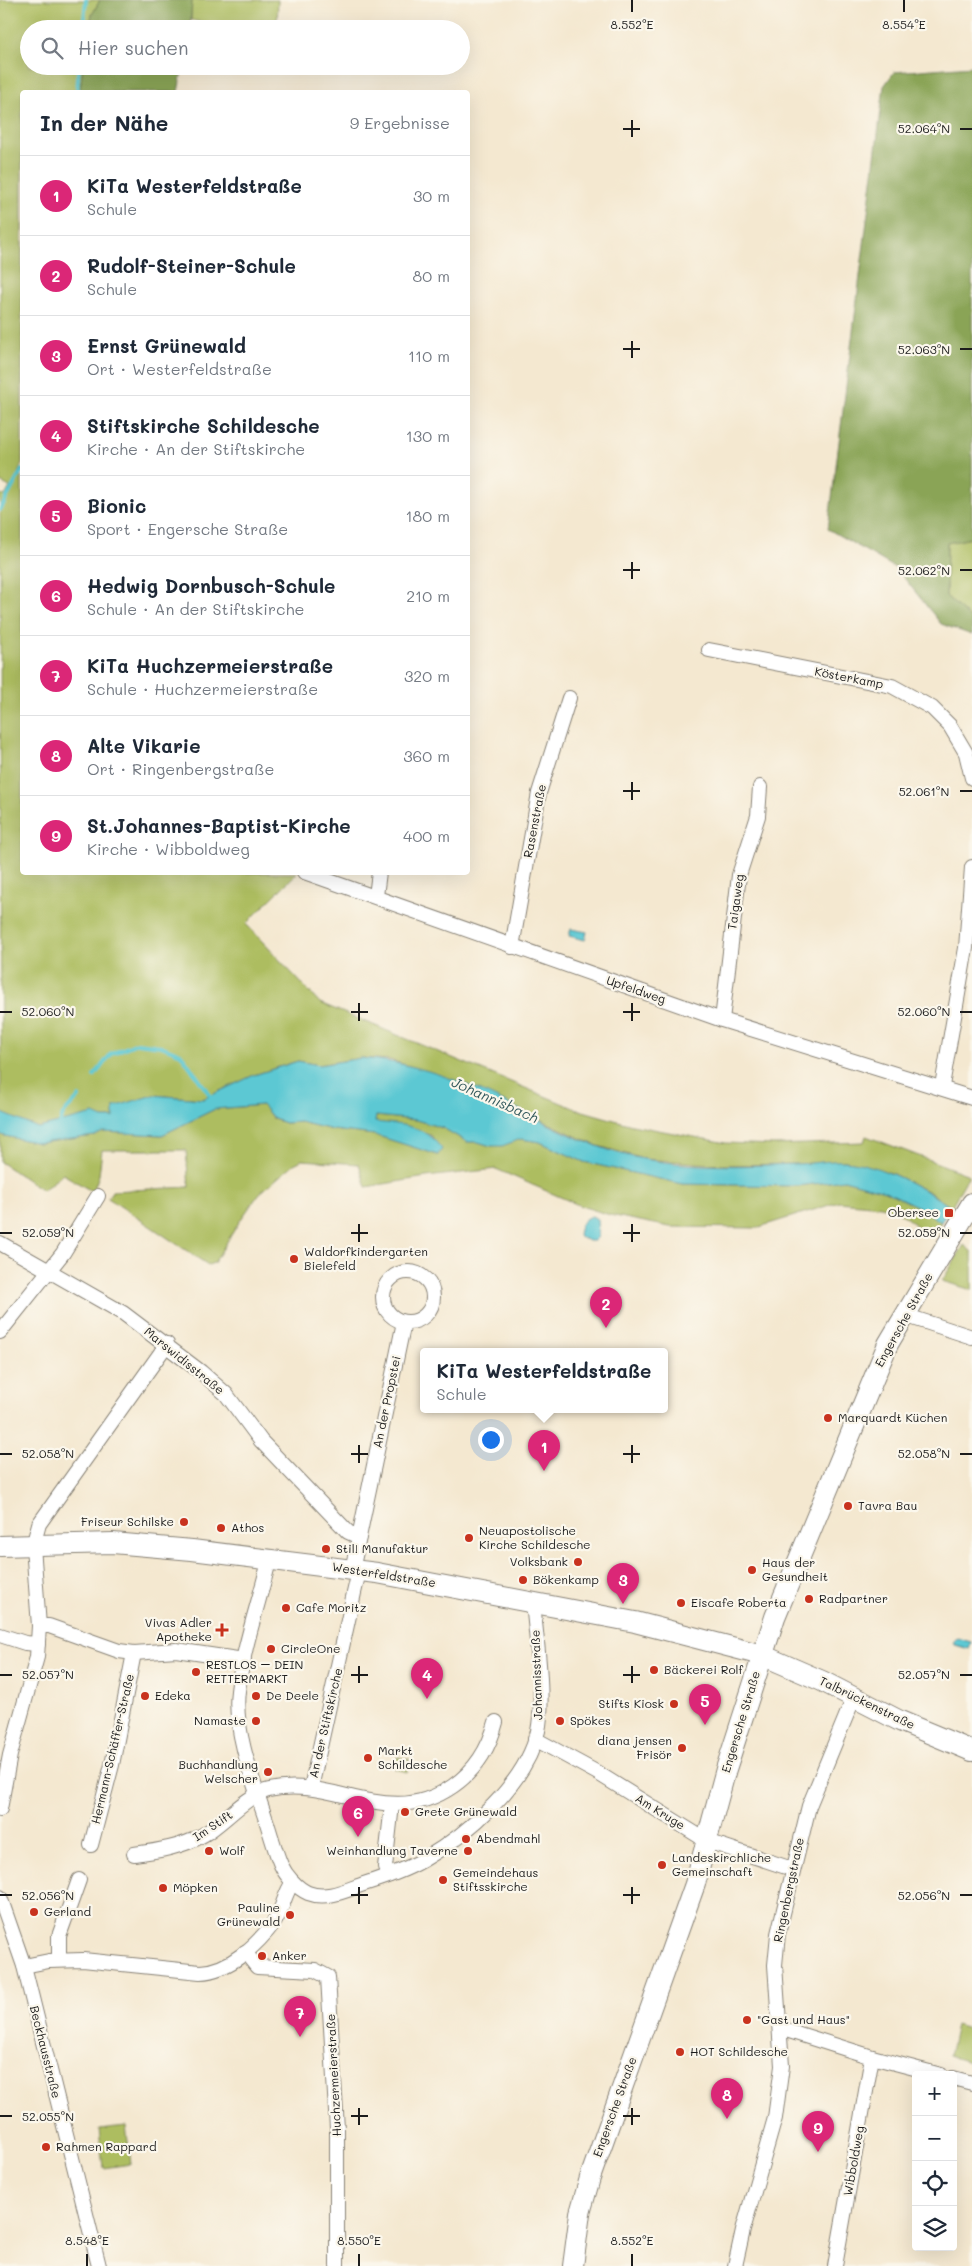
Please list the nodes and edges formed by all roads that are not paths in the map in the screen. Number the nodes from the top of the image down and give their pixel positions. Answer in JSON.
{"nodes":[{"id":1,"x":709,"y":650,"type":"dead end"},
{"id":2,"x":569,"y":698,"type":"dead end"},
{"id":3,"x":972,"y":778,"type":"edge"},
{"id":4,"x":760,"y":787,"type":"dead end"},
{"id":5,"x":972,"y":867,"type":"edge"},
{"id":6,"x":313,"y":875,"type":"edge"},
{"id":7,"x":379,"y":875,"type":"edge"},
{"id":8,"x":376,"y":896,"type":"junction"},
{"id":9,"x":512,"y":947,"type":"junction"},
{"id":10,"x":722,"y":1020,"type":"junction"},
{"id":11,"x":942,"y":1086,"type":"junction"},
{"id":12,"x":972,"y":1098,"type":"edge"},
{"id":13,"x":98,"y":1196,"type":"dead end"},
{"id":14,"x":972,"y":1203,"type":"edge"},
{"id":15,"x":0,"y":1243,"type":"edge"},
{"id":16,"x":49,"y":1271,"type":"junction"},
{"id":17,"x":904,"y":1315,"type":"junction"},
{"id":18,"x":404,"y":1322,"type":"dead end"},
{"id":19,"x":0,"y":1332,"type":"edge"},
{"id":20,"x":972,"y":1337,"type":"edge"},
{"id":21,"x":167,"y":1344,"type":"junction"},
{"id":22,"x":359,"y":1537,"type":"junction"},
{"id":23,"x":0,"y":1546,"type":"edge"},
{"id":24,"x":34,"y":1546,"type":"junction"},
{"id":25,"x":269,"y":1561,"type":"junction"},
{"id":26,"x":355,"y":1570,"type":"junction"},
{"id":27,"x":533,"y":1602,"type":"junction"},
{"id":28,"x":38,"y":1626,"type":"junction"},
{"id":29,"x":0,"y":1635,"type":"edge"},
{"id":30,"x":38,"y":1644,"type":"junction"},
{"id":31,"x":134,"y":1652,"type":"junction"},
{"id":32,"x":762,"y":1655,"type":"junction"},
{"id":33,"x":244,"y":1660,"type":"junction"},
{"id":34,"x":854,"y":1697,"type":"junction"},
{"id":35,"x":496,"y":1722,"type":"dead end"},
{"id":36,"x":535,"y":1739,"type":"junction"},
{"id":37,"x":972,"y":1751,"type":"edge"},
{"id":38,"x":310,"y":1788,"type":"junction"},
{"id":39,"x":258,"y":1794,"type":"junction"},
{"id":40,"x":392,"y":1805,"type":"junction"},
{"id":41,"x":0,"y":1808,"type":"edge"},
{"id":42,"x":707,"y":1841,"type":"junction"},
{"id":43,"x":91,"y":1845,"type":"dead end"},
{"id":44,"x":134,"y":1854,"type":"dead end"},
{"id":45,"x":792,"y":1869,"type":"junction"},
{"id":46,"x":389,"y":1875,"type":"junction"},
{"id":47,"x":80,"y":1880,"type":"dead end"},
{"id":48,"x":293,"y":1882,"type":"junction"},
{"id":49,"x":0,"y":1897,"type":"edge"},
{"id":50,"x":244,"y":1952,"type":"junction"},
{"id":51,"x":58,"y":1960,"type":"junction"},
{"id":52,"x":24,"y":1966,"type":"junction"},
{"id":53,"x":780,"y":2028,"type":"junction"},
{"id":54,"x":872,"y":2057,"type":"junction"},
{"id":55,"x":925,"y":2071,"type":"edge"},
{"id":56,"x":957,"y":2079,"type":"edge"},
{"id":57,"x":972,"y":2083,"type":"edge"},
{"id":58,"x":99,"y":2266,"type":"edge"},
{"id":59,"x":337,"y":2266,"type":"edge"},
{"id":60,"x":573,"y":2266,"type":"edge"},
{"id":61,"x":736,"y":2266,"type":"edge"},
{"id":62,"x":835,"y":2266,"type":"edge"}],
"edges":[{"from":1,"to":3,"type":"street","name":"Kösterkamp"},
{"from":2,"to":9,"type":"street","name":"Rasenstraße"},
{"from":4,"to":10,"type":"street","name":"Taigaweg"},
{"from":5,"to":11,"type":"street"},
{"from":6,"to":8,"type":"street","name":"Upfeldweg"},
{"from":7,"to":8,"type":"street"},
{"from":8,"to":9,"type":"street","name":"Upfeldweg"},
{"from":9,"to":10,"type":"street","name":"Upfeldweg"},
{"from":10,"to":11,"type":"street","name":"Upfeldweg"},
{"from":11,"to":12,"type":"street","name":"Upfeldweg"},
{"from":13,"to":16,"type":"street"},
{"from":14,"to":17,"type":"main road","name":"Engersche Straße"},
{"from":15,"to":16,"type":"street","name":"Marswidisstraße"},
{"from":16,"to":19,"type":"street"},
{"from":16,"to":21,"type":"street","name":"Marswidisstraße"},
{"from":17,"to":20,"type":"street"},
{"from":17,"to":32,"type":"main road","name":"Engersche Straße"},
{"from":18,"to":22,"type":"street","name":"An der Propstei"},
{"from":21,"to":22,"type":"street","name":"Marswidisstraße"},
{"from":21,"to":24,"type":"street"},
{"from":22,"to":26,"type":"street","name":"An der Propstei"},
{"from":23,"to":24,"type":"main road","name":"Westerfeldstraße"},
{"from":24,"to":25,"type":"main road","name":"Westerfeldstraße"},
{"from":24,"to":28,"type":"street"},
{"from":25,"to":26,"type":"main road","name":"Westerfeldstraße"},
{"from":25,"to":33,"type":"street"},
{"from":26,"to":27,"type":"main road","name":"Westerfeldstraße"},
{"from":26,"to":38,"type":"street","name":"An der Stiftskirche"},
{"from":27,"to":32,"type":"main road","name":"Westerfeldstraße"},
{"from":27,"to":36,"type":"street","name":"Johannisstraße"},
{"from":28,"to":30,"type":"street"},
{"from":28,"to":31,"type":"street"},
{"from":29,"to":30,"type":"street"},
{"from":30,"to":41,"type":"street"},
{"from":31,"to":33,"type":"street"},
{"from":31,"to":43,"type":"street","name":"Hermann-Schäffer-Straße"},
{"from":32,"to":34,"type":"main road","name":"Talbrückenstraße"},
{"from":32,"to":42,"type":"main road","name":"Engersche Straße"},
{"from":33,"to":39,"type":"street"},
{"from":34,"to":37,"type":"main road","name":"Talbrückenstraße"},
{"from":34,"to":45,"type":"street","name":"Ringenbergstraße"},
{"from":35,"to":40,"type":"street","name":"An der Stiftskirche"},
{"from":36,"to":42,"type":"street","name":"Am Kruge"},
{"from":36,"to":46,"type":"street","name":"Johannisstraße"},
{"from":38,"to":39,"type":"street","name":"An der Stiftskirche"},
{"from":38,"to":40,"type":"street","name":"An der Stiftskirche"},
{"from":39,"to":44,"type":"street","name":"Im Stift"},
{"from":39,"to":48,"type":"street"},
{"from":40,"to":46,"type":"street"},
{"from":42,"to":45,"type":"street","name":"Am Kruge"},
{"from":42,"to":60,"type":"main road","name":"Engersche Straße"},
{"from":45,"to":53,"type":"street","name":"Ringenbergstraße"},
{"from":46,"to":48,"type":"street","name":"Johannisstraße"},
{"from":47,"to":51,"type":"street"},
{"from":48,"to":50,"type":"street"},
{"from":49,"to":52,"type":"street","name":"Beckhausstraße"},
{"from":50,"to":51,"type":"street"},
{"from":50,"to":59,"type":"street","name":"Huchzermeierstraße"},
{"from":51,"to":52,"type":"street"},
{"from":52,"to":58,"type":"street","name":"Beckhausstraße"},
{"from":53,"to":54,"type":"street"},
{"from":53,"to":61,"type":"street","name":"Ringenbergstraße"},
{"from":54,"to":55,"type":"street"},
{"from":54,"to":62,"type":"street","name":"Wibboldweg"},
{"from":56,"to":57,"type":"street"}]}
